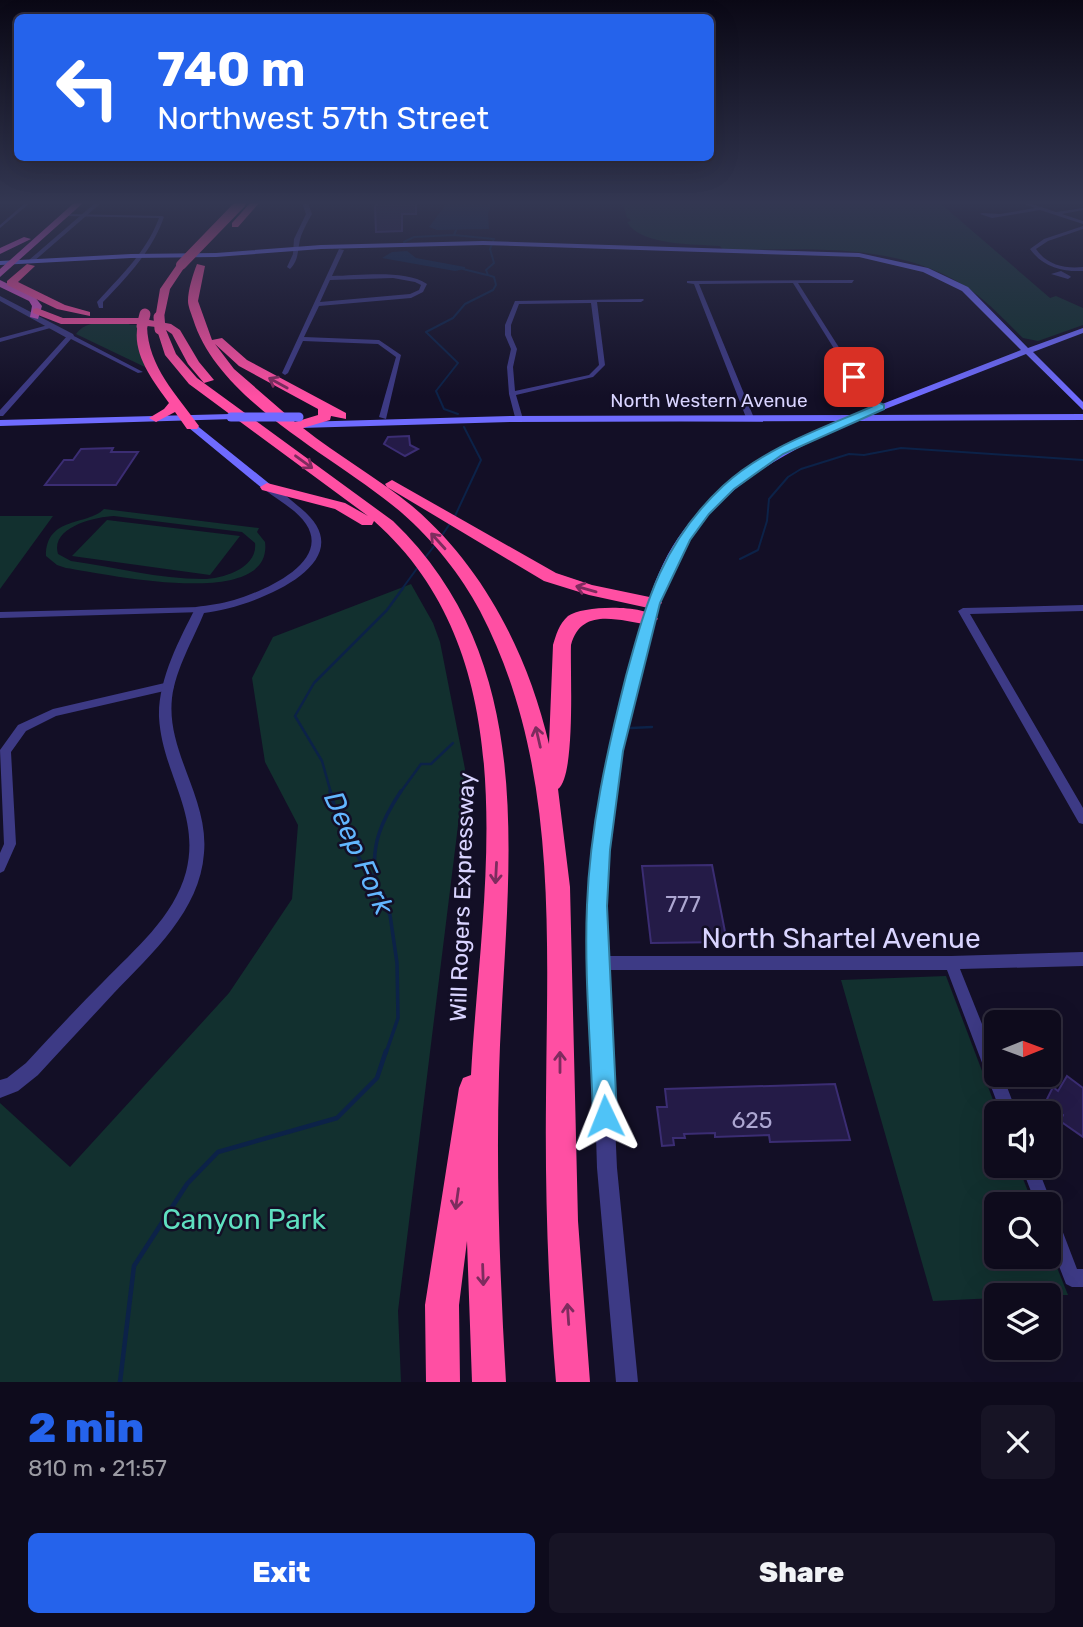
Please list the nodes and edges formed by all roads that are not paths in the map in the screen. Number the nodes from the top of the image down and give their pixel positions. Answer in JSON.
{"nodes":[{"id":1,"x":27,"y":267,"type":"edge"},
{"id":2,"x":132,"y":267,"type":"edge"},
{"id":3,"x":179,"y":267,"type":"edge"},
{"id":4,"x":199,"y":267,"type":"edge"},
{"id":5,"x":334,"y":267,"type":"edge"},
{"id":6,"x":914,"y":267,"type":"edge"},
{"id":7,"x":1057,"y":267,"type":"edge"},
{"id":8,"x":1083,"y":270,"type":"edge"},
{"id":9,"x":329,"y":278,"type":"junction"},
{"id":10,"x":852,"y":281,"type":"dead end"},
{"id":11,"x":795,"y":282,"type":"junction"},
{"id":12,"x":0,"y":284,"type":"edge"},
{"id":13,"x":165,"y":289,"type":"junction"},
{"id":14,"x":1,"y":297,"type":"edge"},
{"id":15,"x":32,"y":299,"type":"junction"},
{"id":16,"x":641,"y":300,"type":"dead end"},
{"id":17,"x":594,"y":301,"type":"junction"},
{"id":18,"x":317,"y":304,"type":"junction"},
{"id":19,"x":101,"y":307,"type":"dead end"},
{"id":20,"x":194,"y":308,"type":"junction"},
{"id":21,"x":33,"y":314,"type":"junction"},
{"id":22,"x":79,"y":317,"type":"junction"},
{"id":23,"x":111,"y":318,"type":"junction"},
{"id":24,"x":94,"y":321,"type":"junction"},
{"id":25,"x":52,"y":326,"type":"junction"},
{"id":26,"x":1083,"y":330,"type":"edge"},
{"id":27,"x":70,"y":336,"type":"junction"},
{"id":28,"x":301,"y":339,"type":"junction"},
{"id":29,"x":0,"y":341,"type":"edge"},
{"id":30,"x":1028,"y":351,"type":"junction"},
{"id":31,"x":140,"y":372,"type":"dead end"},
{"id":32,"x":285,"y":373,"type":"dead end"},
{"id":33,"x":512,"y":394,"type":"junction"},
{"id":34,"x":255,"y":397,"type":"junction"},
{"id":35,"x":176,"y":402,"type":"junction"},
{"id":36,"x":893,"y":403,"type":"junction"},
{"id":37,"x":880,"y":407,"type":"junction"},
{"id":38,"x":1083,"y":407,"type":"edge"},
{"id":39,"x":324,"y":413,"type":"junction"},
{"id":40,"x":0,"y":414,"type":"edge"},
{"id":41,"x":341,"y":416,"type":"joint"},
{"id":42,"x":383,"y":417,"type":"junction"},
{"id":43,"x":792,"y":417,"type":"junction"},
{"id":44,"x":855,"y":417,"type":"junction"},
{"id":45,"x":909,"y":417,"type":"junction"},
{"id":46,"x":1083,"y":417,"type":"edge"},
{"id":47,"x":156,"y":418,"type":"junction"},
{"id":48,"x":750,"y":418,"type":"junction"},
{"id":49,"x":519,"y":419,"type":"junction"},
{"id":50,"x":418,"y":420,"type":"junction"},
{"id":51,"x":229,"y":421,"type":"junction"},
{"id":52,"x":75,"y":422,"type":"junction"},
{"id":53,"x":304,"y":422,"type":"junction"},
{"id":54,"x":0,"y":423,"type":"edge"},
{"id":55,"x":198,"y":430,"type":"junction"},
{"id":56,"x":809,"y":437,"type":"junction"},
{"id":57,"x":276,"y":441,"type":"junction"},
{"id":58,"x":340,"y":459,"type":"junction"},
{"id":59,"x":267,"y":487,"type":"junction"},
{"id":60,"x":327,"y":502,"type":"junction"},
{"id":61,"x":303,"y":516,"type":"junction"},
{"id":62,"x":397,"y":542,"type":"junction"},
{"id":63,"x":1083,"y":608,"type":"edge"},
{"id":64,"x":200,"y":610,"type":"junction"},
{"id":65,"x":651,"y":611,"type":"junction"},
{"id":66,"x":0,"y":615,"type":"edge"},
{"id":67,"x":169,"y":686,"type":"junction"},
{"id":68,"x":551,"y":804,"type":"junction"},
{"id":69,"x":1083,"y":819,"type":"edge"},
{"id":70,"x":0,"y":867,"type":"edge"},
{"id":71,"x":1083,"y":959,"type":"edge"},
{"id":72,"x":491,"y":962,"type":"junction"},
{"id":73,"x":599,"y":962,"type":"junction"},
{"id":74,"x":951,"y":962,"type":"junction"},
{"id":75,"x":0,"y":1089,"type":"edge"},
{"id":76,"x":1004,"y":1101,"type":"edge"},
{"id":77,"x":1061,"y":1242,"type":"edge"},
{"id":78,"x":1078,"y":1278,"type":"edge"},
{"id":79,"x":443,"y":1382,"type":"edge"},
{"id":80,"x":488,"y":1382,"type":"edge"},
{"id":81,"x":573,"y":1382,"type":"edge"},
{"id":82,"x":627,"y":1382,"type":"edge"}],
"edges":[{"from":1,"to":23,"type":"highway"},
{"from":2,"to":19,"type":"street"},
{"from":3,"to":13,"type":"highway"},
{"from":4,"to":20,"type":"highway"},
{"from":5,"to":9,"type":"street"},
{"from":6,"to":30,"type":"main road"},
{"from":7,"to":8,"type":"street"},
{"from":9,"to":18,"type":"street"},
{"from":9,"to":18,"type":"street"},
{"from":10,"to":11,"type":"street"},
{"from":11,"to":37,"type":"street"},
{"from":11,"to":48,"type":"street"},
{"from":12,"to":15,"type":"highway"},
{"from":13,"to":35,"type":"highway"},
{"from":13,"to":57,"type":"highway"},
{"from":14,"to":21,"type":"highway"},
{"from":15,"to":21,"type":"highway"},
{"from":15,"to":22,"type":"highway"},
{"from":16,"to":17,"type":"street"},
{"from":17,"to":33,"type":"street"},
{"from":17,"to":33,"type":"street"},
{"from":18,"to":28,"type":"street"},
{"from":20,"to":34,"type":"highway"},
{"from":39,"to":20,"type":"highway","one_way":true},
{"from":21,"to":22,"type":"highway"},
{"from":21,"to":24,"type":"highway"},
{"from":21,"to":25,"type":"street"},
{"from":22,"to":23,"type":"highway"},
{"from":23,"to":34,"type":"highway"},
{"from":24,"to":27,"type":"highway"},
{"from":24,"to":57,"type":"highway"},
{"from":25,"to":27,"type":"street"},
{"from":25,"to":29,"type":"street"},
{"from":26,"to":30,"type":"main road"},
{"from":27,"to":31,"type":"street"},
{"from":27,"to":40,"type":"street"},
{"from":28,"to":32,"type":"street"},
{"from":28,"to":42,"type":"street"},
{"from":30,"to":36,"type":"main road"},
{"from":30,"to":38,"type":"main road"},
{"from":33,"to":49,"type":"street"},
{"from":34,"to":58,"type":"highway"},
{"from":35,"to":47,"type":"highway"},
{"from":35,"to":55,"type":"highway"},
{"from":36,"to":37,"type":"main road"},
{"from":36,"to":45,"type":"main road"},
{"from":37,"to":44,"type":"main road"},
{"from":39,"to":41,"type":"highway"},
{"from":39,"to":53,"type":"highway"},
{"from":41,"to":42,"type":"main road","name":"North Western Avenue"},
{"from":42,"to":50,"type":"main road","name":"North Western Avenue"},
{"from":43,"to":44,"type":"main road","name":"North Western Avenue"},
{"from":43,"to":48,"type":"main road","name":"North Western Avenue"},
{"from":43,"to":56,"type":"main road"},
{"from":44,"to":45,"type":"main road","name":"North Western Avenue"},
{"from":44,"to":56,"type":"main road"},
{"from":45,"to":46,"type":"main road","name":"North Western Avenue"},
{"from":47,"to":52,"type":"main road","name":"North Western Avenue"},
{"from":47,"to":55,"type":"main road","name":"North Western Avenue"},
{"from":48,"to":49,"type":"main road","name":"North Western Avenue"},
{"from":49,"to":50,"type":"main road","name":"North Western Avenue"},
{"from":50,"to":53,"type":"main road","name":"North Western Avenue"},
{"from":51,"to":53,"type":"main road","name":"North Western Avenue"},
{"from":51,"to":55,"type":"main road","name":"North Western Avenue"},
{"from":51,"to":55,"type":"main road","name":"North Western Avenue"},
{"from":51,"to":55,"type":"main road"},
{"from":52,"to":54,"type":"main road","name":"North Western Avenue"},
{"from":52,"to":55,"type":"main road","name":"North Western Avenue"},
{"from":55,"to":59,"type":"main road"},
{"from":56,"to":65,"type":"main road"},
{"from":57,"to":62,"type":"highway","one_way":true},
{"from":65,"to":58,"type":"highway","one_way":true},
{"from":68,"to":58,"type":"highway","one_way":true},
{"from":59,"to":60,"type":"highway"},
{"from":59,"to":61,"type":"street"},
{"from":60,"to":61,"type":"highway"},
{"from":60,"to":62,"type":"highway"},
{"from":61,"to":64,"type":"street"},
{"from":62,"to":72,"type":"highway","name":"Will Rogers Expressway","one_way":true},
{"from":63,"to":69,"type":"street"},
{"from":64,"to":66,"type":"street"},
{"from":64,"to":67,"type":"street"},
{"from":65,"to":68,"type":"highway"},
{"from":65,"to":73,"type":"street"},
{"from":67,"to":70,"type":"street"},
{"from":67,"to":75,"type":"street"},
{"from":81,"to":68,"type":"highway","one_way":true},
{"from":71,"to":74,"type":"street","name":"North Shartel Avenue"},
{"from":72,"to":79,"type":"highway","one_way":true},
{"from":72,"to":80,"type":"highway","name":"Will Rogers Expressway","one_way":true},
{"from":73,"to":74,"type":"street","name":"North Shartel Avenue"},
{"from":73,"to":82,"type":"street"},
{"from":74,"to":76,"type":"street"},
{"from":77,"to":78,"type":"street"}]}
